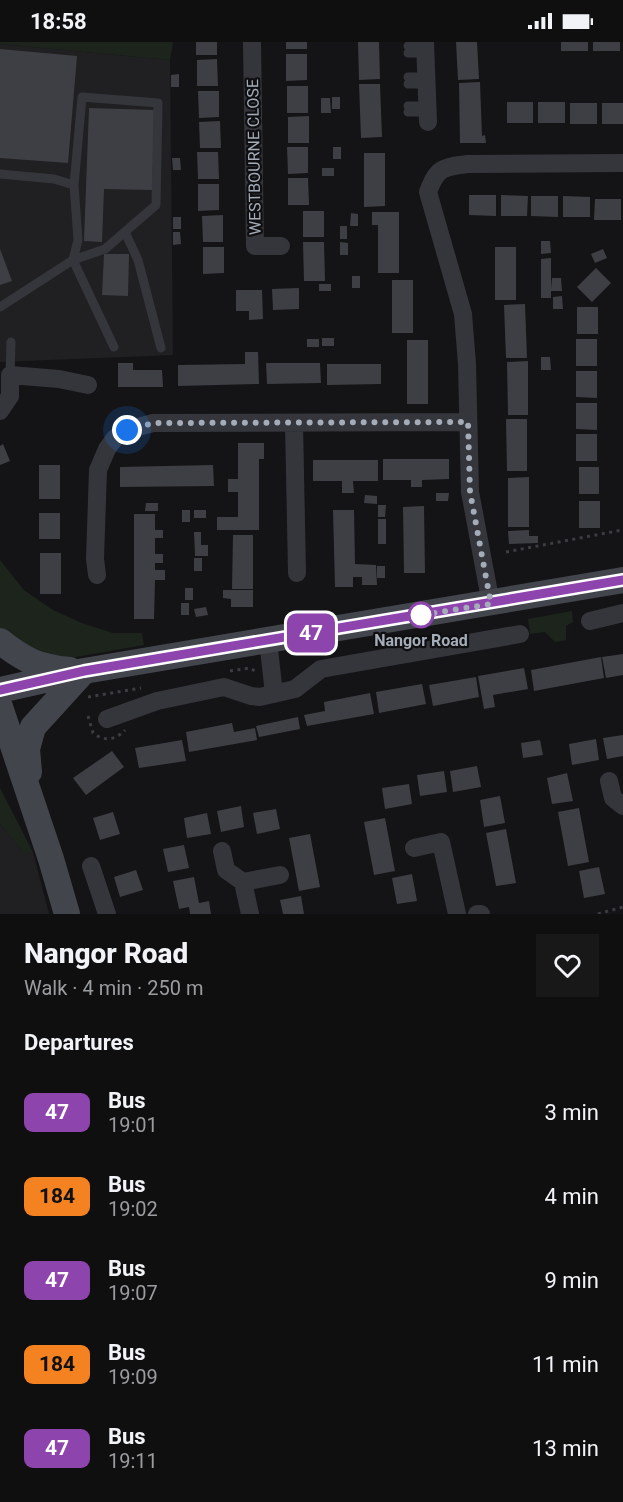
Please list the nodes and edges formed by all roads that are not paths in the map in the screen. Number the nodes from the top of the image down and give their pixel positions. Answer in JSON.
{"nodes":[{"id":1,"x":252,"y":42,"type":"edge"},
{"id":2,"x":418,"y":48,"type":"edge"},
{"id":3,"x":408,"y":80,"type":"dead end"},
{"id":4,"x":427,"y":80,"type":"junction"},
{"id":5,"x":408,"y":109,"type":"dead end"},
{"id":6,"x":428,"y":113,"type":"joint"},
{"id":7,"x":623,"y":163,"type":"edge"},
{"id":8,"x":0,"y":174,"type":"edge"},
{"id":9,"x":74,"y":185,"type":"junction"},
{"id":10,"x":125,"y":232,"type":"junction"},
{"id":11,"x":282,"y":246,"type":"dead end"},
{"id":12,"x":73,"y":260,"type":"junction"},
{"id":13,"x":0,"y":307,"type":"edge"},
{"id":14,"x":11,"y":342,"type":"dead end"},
{"id":15,"x":114,"y":347,"type":"dead end"},
{"id":16,"x":161,"y":348,"type":"dead end"},
{"id":17,"x":10,"y":375,"type":"junction"},
{"id":18,"x":88,"y":385,"type":"dead end"},
{"id":19,"x":0,"y":411,"type":"edge"},
{"id":20,"x":468,"y":422,"type":"junction"},
{"id":21,"x":294,"y":423,"type":"junction"},
{"id":22,"x":297,"y":573,"type":"dead end"},
{"id":23,"x":97,"y":575,"type":"dead end"},
{"id":24,"x":623,"y":580,"type":"edge"},
{"id":25,"x":491,"y":604,"type":"junction"},
{"id":26,"x":623,"y":612,"type":"edge"},
{"id":27,"x":590,"y":621,"type":"dead end"},
{"id":28,"x":520,"y":634,"type":"dead end"},
{"id":29,"x":268,"y":640,"type":"junction"},
{"id":30,"x":0,"y":641,"type":"edge"},
{"id":31,"x":84,"y":671,"type":"junction"},
{"id":32,"x":0,"y":690,"type":"edge"},
{"id":33,"x":274,"y":694,"type":"junction"},
{"id":34,"x":0,"y":707,"type":"edge"},
{"id":35,"x":107,"y":719,"type":"dead end"},
{"id":36,"x":0,"y":764,"type":"edge"},
{"id":37,"x":609,"y":781,"type":"dead end"},
{"id":38,"x":31,"y":799,"type":"junction"},
{"id":39,"x":623,"y":806,"type":"edge"},
{"id":40,"x":414,"y":848,"type":"dead end"},
{"id":41,"x":222,"y":851,"type":"dead end"},
{"id":42,"x":91,"y":866,"type":"dead end"},
{"id":43,"x":280,"y":875,"type":"dead end"},
{"id":44,"x":243,"y":882,"type":"junction"},
{"id":45,"x":67,"y":914,"type":"edge"},
{"id":46,"x":107,"y":914,"type":"edge"},
{"id":47,"x":250,"y":914,"type":"edge"},
{"id":48,"x":457,"y":914,"type":"edge"},
{"id":49,"x":477,"y":914,"type":"edge"},
{"id":50,"x":481,"y":914,"type":"edge"}],
"edges":[{"from":1,"to":11,"type":"street","name":"WESTBOURNE CLOSE"},
{"from":2,"to":4,"type":"street"},
{"from":3,"to":4,"type":"lane"},
{"from":4,"to":6,"type":"street"},
{"from":5,"to":6,"type":"lane"},
{"from":7,"to":20,"type":"street"},
{"from":8,"to":9,"type":"lane"},
{"from":9,"to":10,"type":"lane"},
{"from":9,"to":12,"type":"lane"},
{"from":10,"to":12,"type":"lane"},
{"from":10,"to":16,"type":"lane"},
{"from":12,"to":13,"type":"lane"},
{"from":12,"to":15,"type":"lane"},
{"from":14,"to":17,"type":"lane"},
{"from":17,"to":18,"type":"street"},
{"from":17,"to":19,"type":"street"},
{"from":20,"to":21,"type":"street"},
{"from":20,"to":25,"type":"street"},
{"from":21,"to":22,"type":"street"},
{"from":21,"to":23,"type":"street"},
{"from":24,"to":25,"type":"main road"},
{"from":25,"to":29,"type":"main road"},
{"from":26,"to":27,"type":"street"},
{"from":28,"to":33,"type":"street"},
{"from":29,"to":31,"type":"main road"},
{"from":29,"to":33,"type":"street"},
{"from":30,"to":31,"type":"main road"},
{"from":31,"to":32,"type":"main road"},
{"from":31,"to":38,"type":"main road"},
{"from":33,"to":35,"type":"street"},
{"from":34,"to":38,"type":"main road"},
{"from":36,"to":38,"type":"main road"},
{"from":37,"to":39,"type":"street"},
{"from":38,"to":45,"type":"main road"},
{"from":40,"to":48,"type":"street"},
{"from":41,"to":44,"type":"street"},
{"from":42,"to":46,"type":"street"},
{"from":43,"to":44,"type":"street"},
{"from":44,"to":47,"type":"street"},
{"from":49,"to":50,"type":"street"}]}
